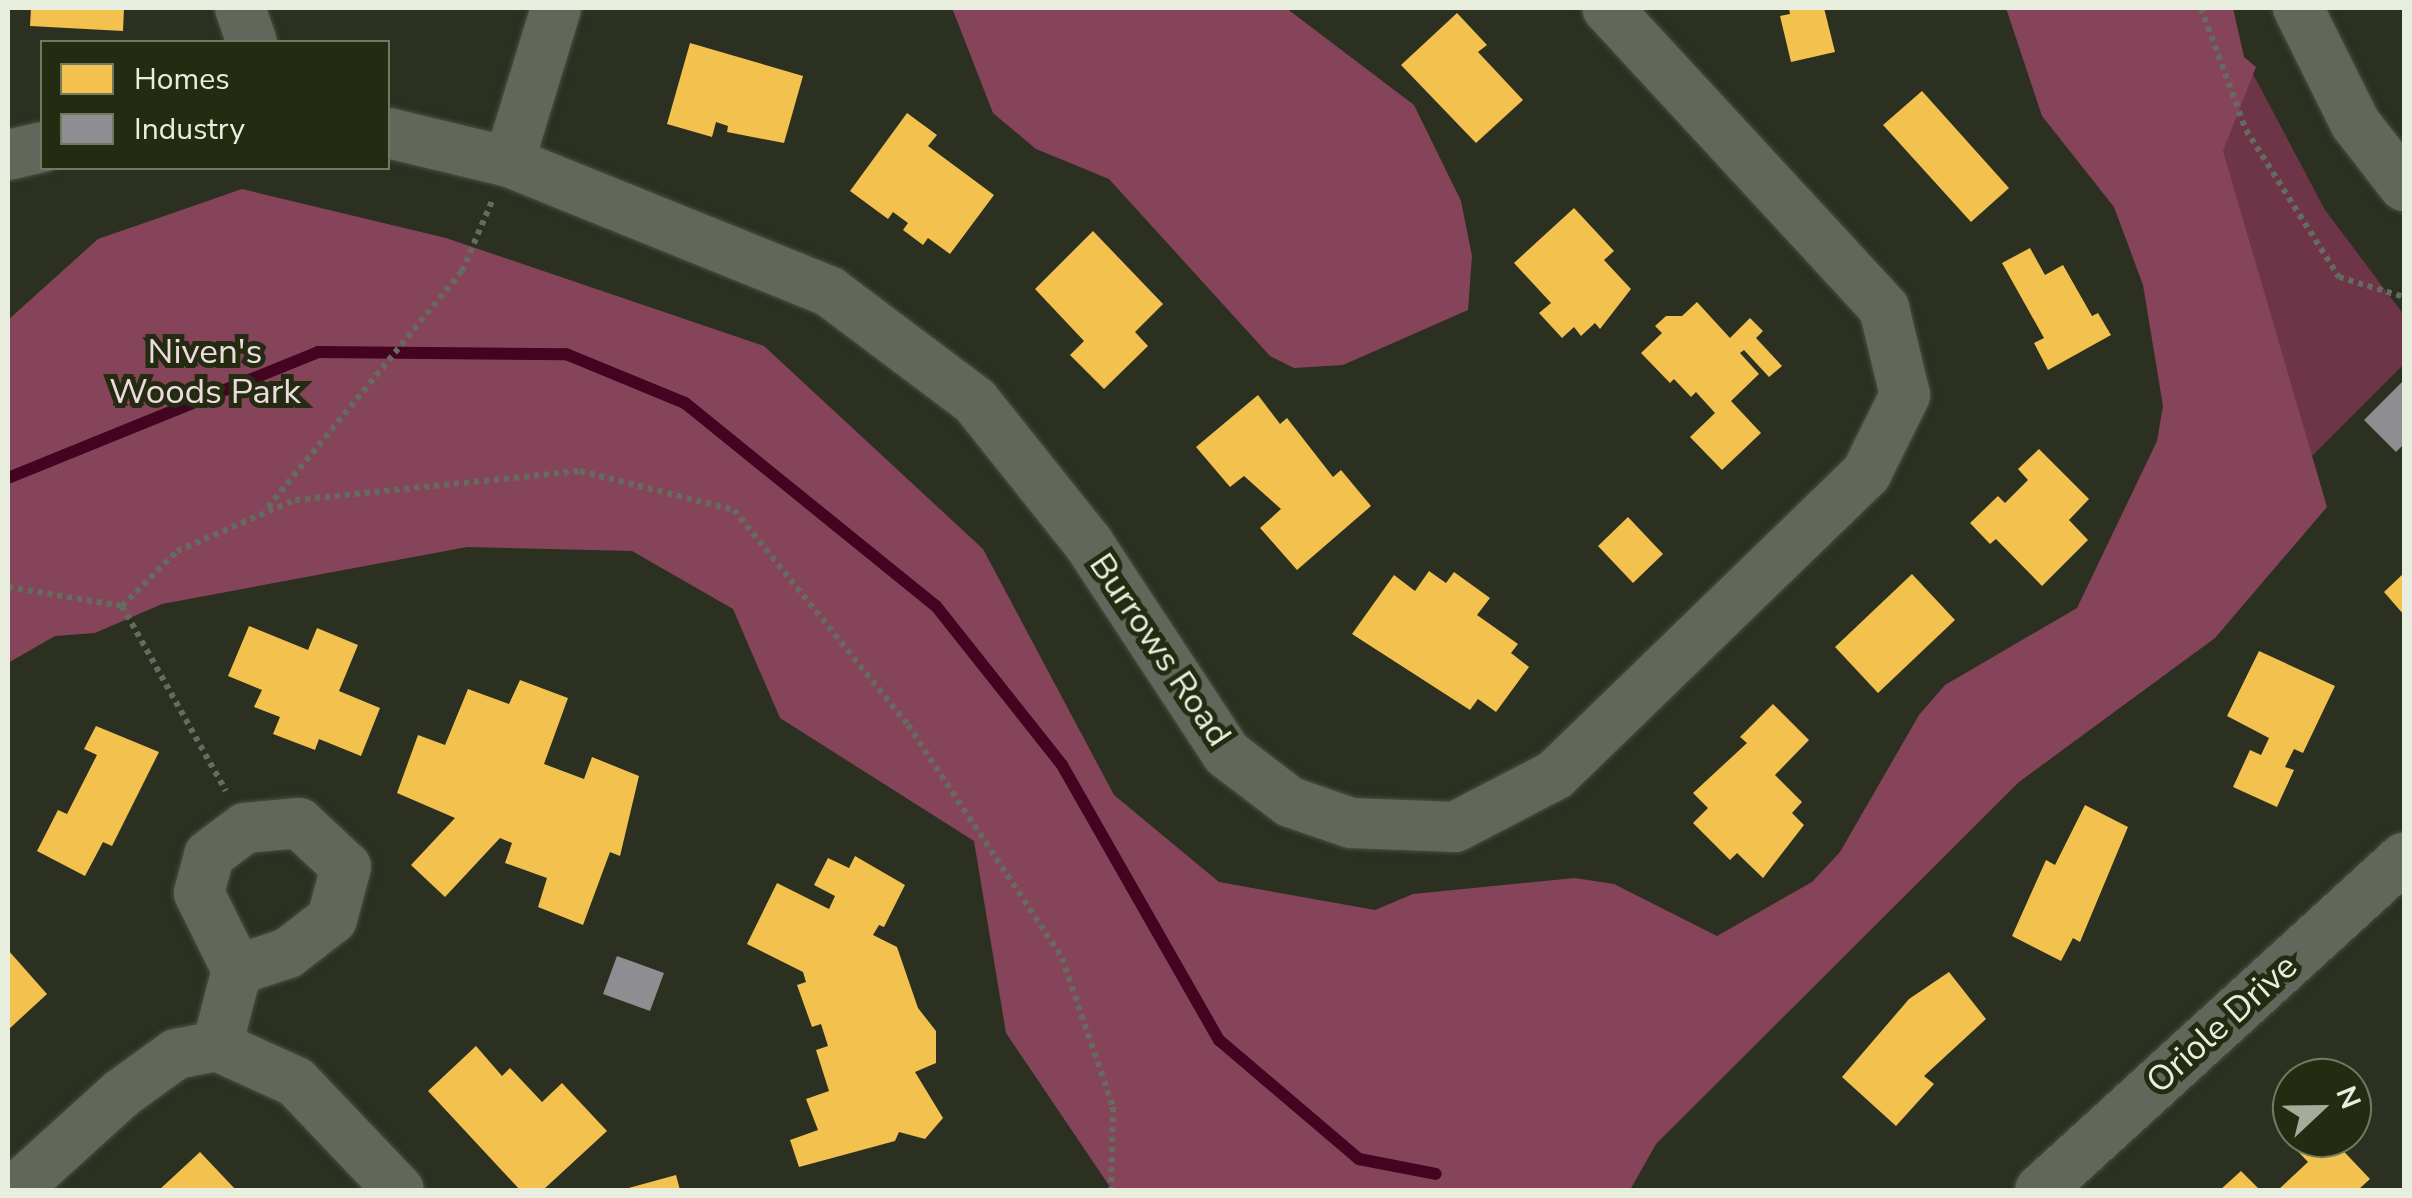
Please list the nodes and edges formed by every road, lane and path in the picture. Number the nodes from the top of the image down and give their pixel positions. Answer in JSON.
{"nodes":[{"id":1,"x":240,"y":8,"type":"edge"},
{"id":2,"x":556,"y":8,"type":"edge"},
{"id":3,"x":1606,"y":8,"type":"edge"},
{"id":4,"x":2201,"y":8,"type":"edge"},
{"id":5,"x":2298,"y":8,"type":"edge"},
{"id":6,"x":251,"y":40,"type":"edge"},
{"id":7,"x":390,"y":134,"type":"edge"},
{"id":8,"x":40,"y":147,"type":"edge"},
{"id":9,"x":8,"y":155,"type":"edge"},
{"id":10,"x":509,"y":162,"type":"junction"},
{"id":11,"x":2404,"y":186,"type":"edge"},
{"id":12,"x":2404,"y":297,"type":"edge"},
{"id":13,"x":268,"y":508,"type":"junction"},
{"id":14,"x":8,"y":587,"type":"edge"},
{"id":15,"x":122,"y":606,"type":"junction"},
{"id":16,"x":245,"y":828,"type":"junction"},
{"id":17,"x":2404,"y":858,"type":"edge"},
{"id":18,"x":237,"y":970,"type":"junction"},
{"id":19,"x":217,"y":1046,"type":"junction"},
{"id":20,"x":16,"y":1190,"type":"edge"},
{"id":21,"x":399,"y":1190,"type":"edge"},
{"id":22,"x":1111,"y":1190,"type":"edge"},
{"id":23,"x":2040,"y":1190,"type":"edge"}],
"edges":[{"from":1,"to":6,"type":"street"},
{"from":2,"to":10,"type":"street"},
{"from":3,"to":10,"type":"street","name":"Burrows Road"},
{"from":4,"to":12,"type":"path"},
{"from":5,"to":11,"type":"street"},
{"from":7,"to":10,"type":"street","name":"Burrows Road"},
{"from":8,"to":9,"type":"street"},
{"from":10,"to":13,"type":"path"},
{"from":13,"to":15,"type":"path"},
{"from":13,"to":22,"type":"path"},
{"from":14,"to":15,"type":"path"},
{"from":15,"to":16,"type":"path"},
{"from":16,"to":18,"type":"street"},
{"from":16,"to":18,"type":"street"},
{"from":17,"to":23,"type":"street","name":"Oriole Drive"},
{"from":18,"to":19,"type":"street"},
{"from":19,"to":20,"type":"street"},
{"from":19,"to":21,"type":"street"}]}
